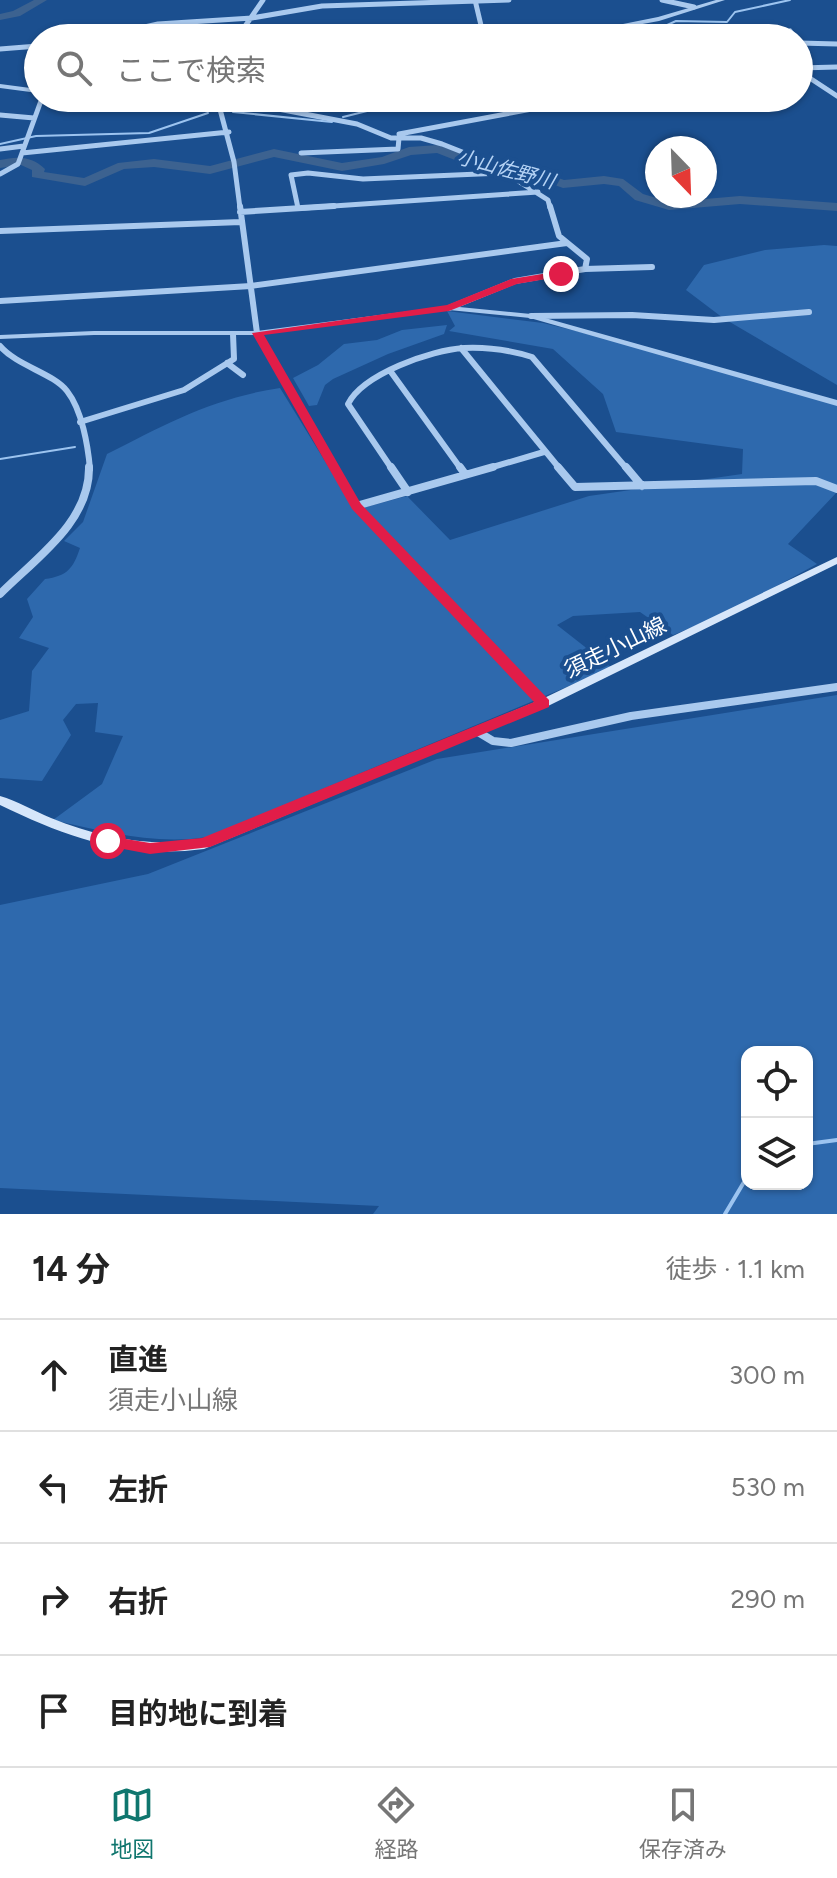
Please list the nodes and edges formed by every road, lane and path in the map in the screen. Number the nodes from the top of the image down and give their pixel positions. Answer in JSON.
{"nodes":[{"id":1,"x":263,"y":0,"type":"edge"},
{"id":2,"x":475,"y":0,"type":"edge"},
{"id":3,"x":509,"y":0,"type":"edge"},
{"id":4,"x":662,"y":0,"type":"edge"},
{"id":5,"x":722,"y":0,"type":"edge"},
{"id":6,"x":694,"y":7,"type":"junction"},
{"id":7,"x":252,"y":18,"type":"junction"},
{"id":8,"x":158,"y":24,"type":"edge"},
{"id":9,"x":248,"y":24,"type":"edge"},
{"id":10,"x":481,"y":24,"type":"edge"},
{"id":11,"x":632,"y":24,"type":"edge"},
{"id":12,"x":813,"y":43,"type":"edge"},
{"id":13,"x":837,"y":44,"type":"edge"},
{"id":14,"x":24,"y":47,"type":"edge"},
{"id":15,"x":0,"y":49,"type":"edge"},
{"id":16,"x":837,"y":67,"type":"edge"},
{"id":17,"x":813,"y":68,"type":"edge"},
{"id":18,"x":813,"y":79,"type":"edge"},
{"id":19,"x":0,"y":86,"type":"edge"},
{"id":20,"x":24,"y":89,"type":"edge"},
{"id":21,"x":837,"y":96,"type":"edge"},
{"id":22,"x":36,"y":112,"type":"edge"},
{"id":23,"x":222,"y":112,"type":"edge"},
{"id":24,"x":294,"y":112,"type":"edge"},
{"id":25,"x":512,"y":112,"type":"edge"},
{"id":26,"x":0,"y":115,"type":"edge"},
{"id":27,"x":34,"y":118,"type":"junction"},
{"id":28,"x":229,"y":132,"type":"junction"},
{"id":29,"x":383,"y":135,"type":"junction"},
{"id":30,"x":399,"y":138,"type":"junction"},
{"id":31,"x":24,"y":146,"type":"junction"},
{"id":32,"x":0,"y":149,"type":"edge"},
{"id":33,"x":301,"y":153,"type":"dead end"},
{"id":34,"x":502,"y":172,"type":"junction"},
{"id":35,"x":0,"y":174,"type":"edge"},
{"id":36,"x":539,"y":192,"type":"junction"},
{"id":37,"x":298,"y":208,"type":"junction"},
{"id":38,"x":240,"y":212,"type":"junction"},
{"id":39,"x":241,"y":222,"type":"junction"},
{"id":40,"x":0,"y":231,"type":"edge"},
{"id":41,"x":567,"y":243,"type":"junction"},
{"id":42,"x":652,"y":267,"type":"dead end"},
{"id":43,"x":585,"y":269,"type":"junction"},
{"id":44,"x":251,"y":286,"type":"junction"},
{"id":45,"x":0,"y":301,"type":"edge"},
{"id":46,"x":449,"y":308,"type":"junction"},
{"id":47,"x":809,"y":312,"type":"dead end"},
{"id":48,"x":531,"y":316,"type":"junction"},
{"id":49,"x":257,"y":333,"type":"junction"},
{"id":50,"x":233,"y":334,"type":"junction"},
{"id":51,"x":0,"y":337,"type":"edge"},
{"id":52,"x":0,"y":346,"type":"edge"},
{"id":53,"x":461,"y":348,"type":"junction"},
{"id":54,"x":227,"y":363,"type":"junction"},
{"id":55,"x":391,"y":372,"type":"junction"},
{"id":56,"x":243,"y":375,"type":"dead end"},
{"id":57,"x":837,"y":403,"type":"edge"},
{"id":58,"x":80,"y":422,"type":"junction"},
{"id":59,"x":544,"y":452,"type":"junction"},
{"id":60,"x":465,"y":474,"type":"junction"},
{"id":61,"x":642,"y":486,"type":"junction"},
{"id":62,"x":837,"y":489,"type":"edge"},
{"id":63,"x":408,"y":492,"type":"junction"},
{"id":64,"x":356,"y":506,"type":"junction"},
{"id":65,"x":837,"y":560,"type":"edge"},
{"id":66,"x":0,"y":594,"type":"edge"},
{"id":67,"x":837,"y":687,"type":"edge"},
{"id":68,"x":544,"y":703,"type":"junction"},
{"id":69,"x":478,"y":732,"type":"junction"},
{"id":70,"x":0,"y":800,"type":"edge"}],
"edges":[{"from":1,"to":7,"type":"street"},
{"from":2,"to":3,"type":"street"},
{"from":2,"to":7,"type":"street"},
{"from":2,"to":10,"type":"street"},
{"from":4,"to":6,"type":"street"},
{"from":5,"to":6,"type":"street"},
{"from":6,"to":11,"type":"street"},
{"from":7,"to":8,"type":"street"},
{"from":7,"to":9,"type":"street"},
{"from":12,"to":13,"type":"street"},
{"from":14,"to":15,"type":"street"},
{"from":16,"to":17,"type":"street"},
{"from":18,"to":21,"type":"street"},
{"from":19,"to":20,"type":"street"},
{"from":22,"to":27,"type":"street"},
{"from":23,"to":28,"type":"street"},
{"from":24,"to":29,"type":"street"},
{"from":25,"to":29,"type":"street"},
{"from":26,"to":27,"type":"street"},
{"from":27,"to":31,"type":"street"},
{"from":28,"to":31,"type":"street"},
{"from":28,"to":38,"type":"street"},
{"from":29,"to":30,"type":"street"},
{"from":30,"to":33,"type":"street"},
{"from":30,"to":34,"type":"street"},
{"from":31,"to":32,"type":"street"},
{"from":31,"to":35,"type":"street"},
{"from":34,"to":36,"type":"street"},
{"from":34,"to":37,"type":"street"},
{"from":36,"to":37,"type":"street"},
{"from":36,"to":41,"type":"street"},
{"from":37,"to":38,"type":"street"},
{"from":38,"to":39,"type":"street"},
{"from":39,"to":40,"type":"street"},
{"from":39,"to":44,"type":"street"},
{"from":41,"to":43,"type":"street"},
{"from":41,"to":44,"type":"street"},
{"from":42,"to":43,"type":"street"},
{"from":43,"to":46,"type":"street"},
{"from":44,"to":45,"type":"street"},
{"from":44,"to":49,"type":"street"},
{"from":46,"to":48,"type":"street"},
{"from":46,"to":49,"type":"street"},
{"from":47,"to":48,"type":"street"},
{"from":48,"to":57,"type":"street"},
{"from":49,"to":50,"type":"street"},
{"from":49,"to":64,"type":"street"},
{"from":50,"to":51,"type":"street"},
{"from":50,"to":54,"type":"street"},
{"from":52,"to":58,"type":"street"},
{"from":53,"to":55,"type":"street"},
{"from":53,"to":59,"type":"street"},
{"from":53,"to":61,"type":"street"},
{"from":54,"to":56,"type":"street"},
{"from":54,"to":58,"type":"street"},
{"from":55,"to":60,"type":"street"},
{"from":55,"to":63,"type":"street"},
{"from":58,"to":66,"type":"street"},
{"from":59,"to":60,"type":"street"},
{"from":59,"to":61,"type":"street"},
{"from":60,"to":63,"type":"street"},
{"from":61,"to":62,"type":"street"},
{"from":63,"to":64,"type":"street"},
{"from":64,"to":68,"type":"street"},
{"from":65,"to":68,"type":"main road","name":"須走小山線"},
{"from":67,"to":69,"type":"street"},
{"from":68,"to":69,"type":"main road","name":"須走小山線"},
{"from":69,"to":70,"type":"main road","name":"須走小山線"}]}
